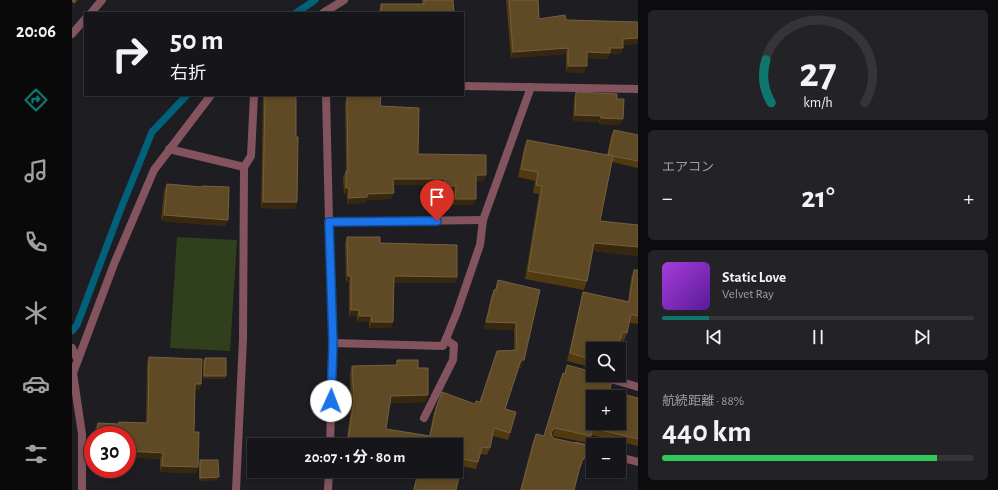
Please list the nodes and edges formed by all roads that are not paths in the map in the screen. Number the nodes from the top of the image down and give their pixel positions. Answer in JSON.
{"nodes":[{"id":1,"x":102,"y":0,"type":"edge"},
{"id":2,"x":344,"y":0,"type":"edge"},
{"id":3,"x":92,"y":12,"type":"edge"},
{"id":4,"x":325,"y":12,"type":"edge"},
{"id":5,"x":84,"y":20,"type":"edge"},
{"id":6,"x":72,"y":34,"type":"edge"},
{"id":7,"x":464,"y":86,"type":"edge"},
{"id":8,"x":531,"y":87,"type":"junction"},
{"id":9,"x":638,"y":89,"type":"edge"},
{"id":10,"x":210,"y":96,"type":"edge"},
{"id":11,"x":254,"y":96,"type":"edge"},
{"id":12,"x":326,"y":96,"type":"edge"},
{"id":13,"x":169,"y":149,"type":"junction"},
{"id":14,"x":244,"y":167,"type":"junction"},
{"id":15,"x":483,"y":220,"type":"junction"},
{"id":16,"x":329,"y":222,"type":"junction"},
{"id":17,"x":446,"y":340,"type":"junction"},
{"id":18,"x":333,"y":343,"type":"junction"},
{"id":19,"x":72,"y":348,"type":"edge"},
{"id":20,"x":78,"y":360,"type":"junction"},
{"id":21,"x":73,"y":374,"type":"edge"},
{"id":22,"x":621,"y":382,"type":"edge"},
{"id":23,"x":638,"y":387,"type":"edge"},
{"id":24,"x":424,"y":418,"type":"dead end"},
{"id":25,"x":330,"y":438,"type":"edge"},
{"id":26,"x":570,"y":445,"type":"edge"},
{"id":27,"x":586,"y":448,"type":"edge"},
{"id":28,"x":626,"y":459,"type":"edge"},
{"id":29,"x":638,"y":462,"type":"edge"},
{"id":30,"x":329,"y":478,"type":"edge"},
{"id":31,"x":82,"y":490,"type":"edge"},
{"id":32,"x":236,"y":490,"type":"edge"},
{"id":33,"x":328,"y":490,"type":"edge"}],
"edges":[{"from":1,"to":3,"type":"street"},
{"from":2,"to":4,"type":"street"},
{"from":5,"to":6,"type":"street"},
{"from":7,"to":8,"type":"street"},
{"from":8,"to":9,"type":"street"},
{"from":8,"to":15,"type":"street"},
{"from":10,"to":13,"type":"street"},
{"from":11,"to":14,"type":"street"},
{"from":12,"to":16,"type":"street"},
{"from":13,"to":14,"type":"street"},
{"from":13,"to":20,"type":"street"},
{"from":14,"to":32,"type":"street"},
{"from":15,"to":16,"type":"street"},
{"from":15,"to":17,"type":"street"},
{"from":16,"to":18,"type":"street"},
{"from":17,"to":18,"type":"street"},
{"from":17,"to":24,"type":"street"},
{"from":18,"to":25,"type":"street"},
{"from":19,"to":20,"type":"street"},
{"from":20,"to":21,"type":"street"},
{"from":21,"to":31,"type":"street"},
{"from":22,"to":23,"type":"street"},
{"from":26,"to":27,"type":"street"},
{"from":28,"to":29,"type":"street"},
{"from":30,"to":33,"type":"street"}]}
